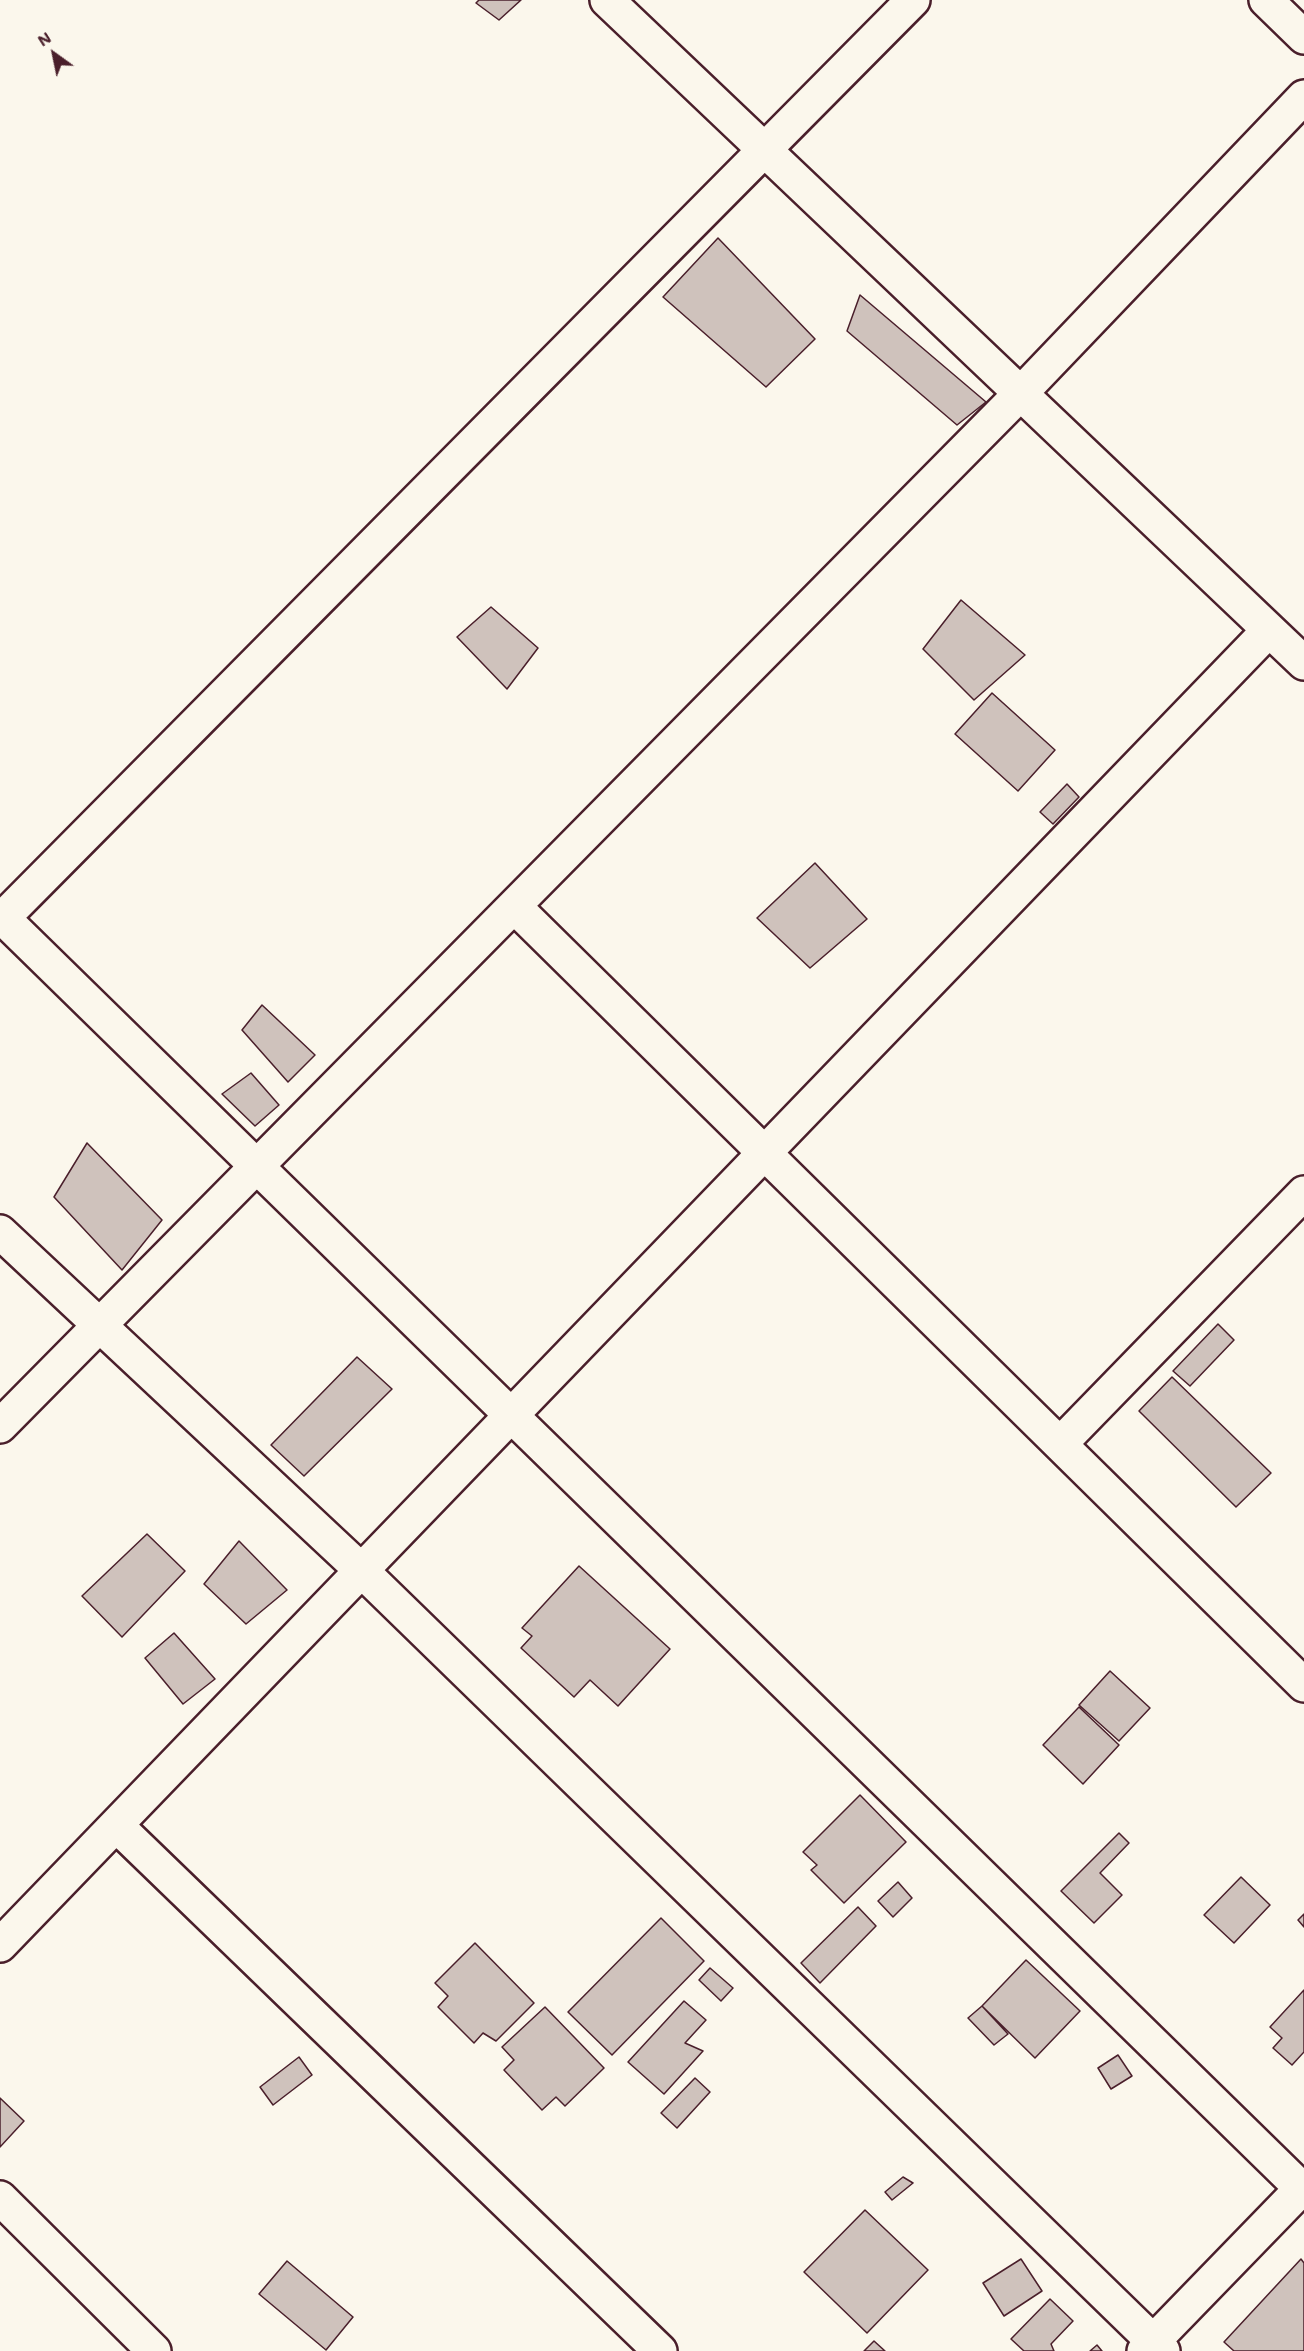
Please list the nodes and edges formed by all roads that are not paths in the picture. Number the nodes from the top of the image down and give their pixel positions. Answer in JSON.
{"nodes":[{"id":1,"x":608,"y":0,"type":"edge"},
{"id":2,"x":913,"y":0,"type":"edge"},
{"id":3,"x":1266,"y":0,"type":"edge"},
{"id":4,"x":1304,"y":37,"type":"edge"},
{"id":5,"x":1304,"y":97,"type":"edge"},
{"id":6,"x":764,"y":150,"type":"junction"},
{"id":7,"x":1020,"y":394,"type":"junction"},
{"id":8,"x":1269,"y":630,"type":"junction"},
{"id":9,"x":1304,"y":663,"type":"edge"},
{"id":10,"x":514,"y":906,"type":"junction"},
{"id":11,"x":2,"y":920,"type":"edge"},
{"id":12,"x":765,"y":1152,"type":"junction"},
{"id":13,"x":257,"y":1167,"type":"junction"},
{"id":14,"x":1304,"y":1193,"type":"edge"},
{"id":15,"x":0,"y":1232,"type":"edge"},
{"id":16,"x":101,"y":1324,"type":"junction"},
{"id":17,"x":511,"y":1415,"type":"junction"},
{"id":18,"x":0,"y":1426,"type":"edge"},
{"id":19,"x":1060,"y":1444,"type":"junction"},
{"id":20,"x":361,"y":1570,"type":"junction"},
{"id":21,"x":1304,"y":1685,"type":"edge"},
{"id":22,"x":116,"y":1825,"type":"junction"},
{"id":23,"x":0,"y":1945,"type":"edge"},
{"id":24,"x":1303,"y":2188,"type":"edge"},
{"id":25,"x":0,"y":2198,"type":"edge"},
{"id":26,"x":1153,"y":2348,"type":"edge"},
{"id":27,"x":154,"y":2351,"type":"edge"},
{"id":28,"x":660,"y":2351,"type":"edge"}],
"edges":[{"from":1,"to":6,"type":"street"},
{"from":2,"to":6,"type":"street"},
{"from":3,"to":4,"type":"street"},
{"from":5,"to":7,"type":"street"},
{"from":6,"to":7,"type":"street"},
{"from":6,"to":11,"type":"street"},
{"from":7,"to":8,"type":"street"},
{"from":7,"to":10,"type":"street"},
{"from":8,"to":9,"type":"street"},
{"from":8,"to":12,"type":"street"},
{"from":10,"to":12,"type":"street"},
{"from":10,"to":13,"type":"street"},
{"from":11,"to":13,"type":"street"},
{"from":12,"to":17,"type":"street"},
{"from":12,"to":19,"type":"street"},
{"from":13,"to":16,"type":"street"},
{"from":13,"to":17,"type":"street"},
{"from":14,"to":19,"type":"street"},
{"from":15,"to":16,"type":"street"},
{"from":16,"to":18,"type":"street"},
{"from":16,"to":20,"type":"street"},
{"from":17,"to":20,"type":"street"},
{"from":17,"to":24,"type":"street"},
{"from":19,"to":21,"type":"street"},
{"from":20,"to":22,"type":"street"},
{"from":20,"to":26,"type":"street"},
{"from":22,"to":23,"type":"street"},
{"from":22,"to":28,"type":"street"},
{"from":24,"to":26,"type":"street"},
{"from":25,"to":27,"type":"street"}]}
